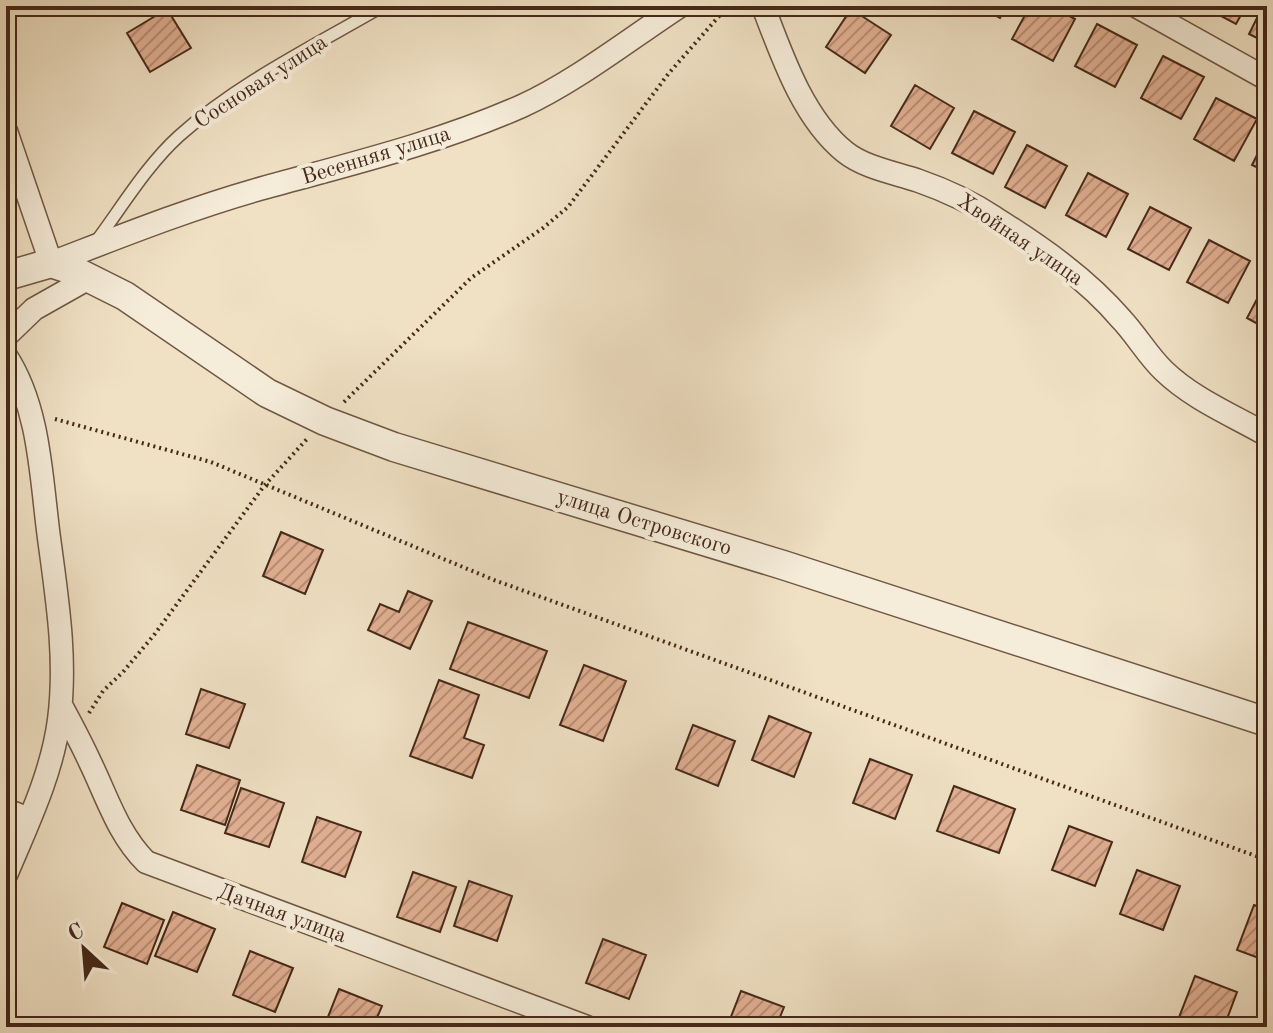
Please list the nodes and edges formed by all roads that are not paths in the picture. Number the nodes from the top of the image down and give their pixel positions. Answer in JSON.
{"nodes":[{"id":1,"x":383,"y":6,"type":"edge"},
{"id":2,"x":680,"y":6,"type":"edge"},
{"id":3,"x":763,"y":6,"type":"edge"},
{"id":4,"x":1136,"y":6,"type":"edge"},
{"id":5,"x":1267,"y":79,"type":"edge"},
{"id":6,"x":6,"y":131,"type":"edge"},
{"id":7,"x":93,"y":247,"type":"junction"},
{"id":8,"x":51,"y":263,"type":"junction"},
{"id":9,"x":6,"y":276,"type":"edge"},
{"id":10,"x":89,"y":278,"type":"junction"},
{"id":11,"x":6,"y":336,"type":"edge"},
{"id":12,"x":6,"y":356,"type":"edge"},
{"id":13,"x":1267,"y":435,"type":"edge"},
{"id":14,"x":61,"y":705,"type":"junction"},
{"id":15,"x":1267,"y":722,"type":"edge"},
{"id":16,"x":6,"y":810,"type":"edge"},
{"id":17,"x":29,"y":819,"type":"junction"},
{"id":18,"x":6,"y":875,"type":"edge"},
{"id":19,"x":587,"y":1027,"type":"edge"}],
"edges":[{"from":1,"to":7,"type":"lane","name":"Сосновая улица"},
{"from":2,"to":7,"type":"street","name":"Весенняя улица"},
{"from":3,"to":13,"type":"street","name":"Хвойная улица"},
{"from":4,"to":5,"type":"street"},
{"from":6,"to":8,"type":"street"},
{"from":7,"to":8,"type":"street","name":"Весенняя улица"},
{"from":8,"to":9,"type":"street"},
{"from":8,"to":10,"type":"street","name":"улица Островского"},
{"from":10,"to":11,"type":"street"},
{"from":10,"to":15,"type":"street","name":"улица Островского"},
{"from":12,"to":14,"type":"street"},
{"from":14,"to":17,"type":"street"},
{"from":14,"to":19,"type":"street","name":"Дачная улица"},
{"from":16,"to":17,"type":"street"},
{"from":17,"to":18,"type":"street"}]}
